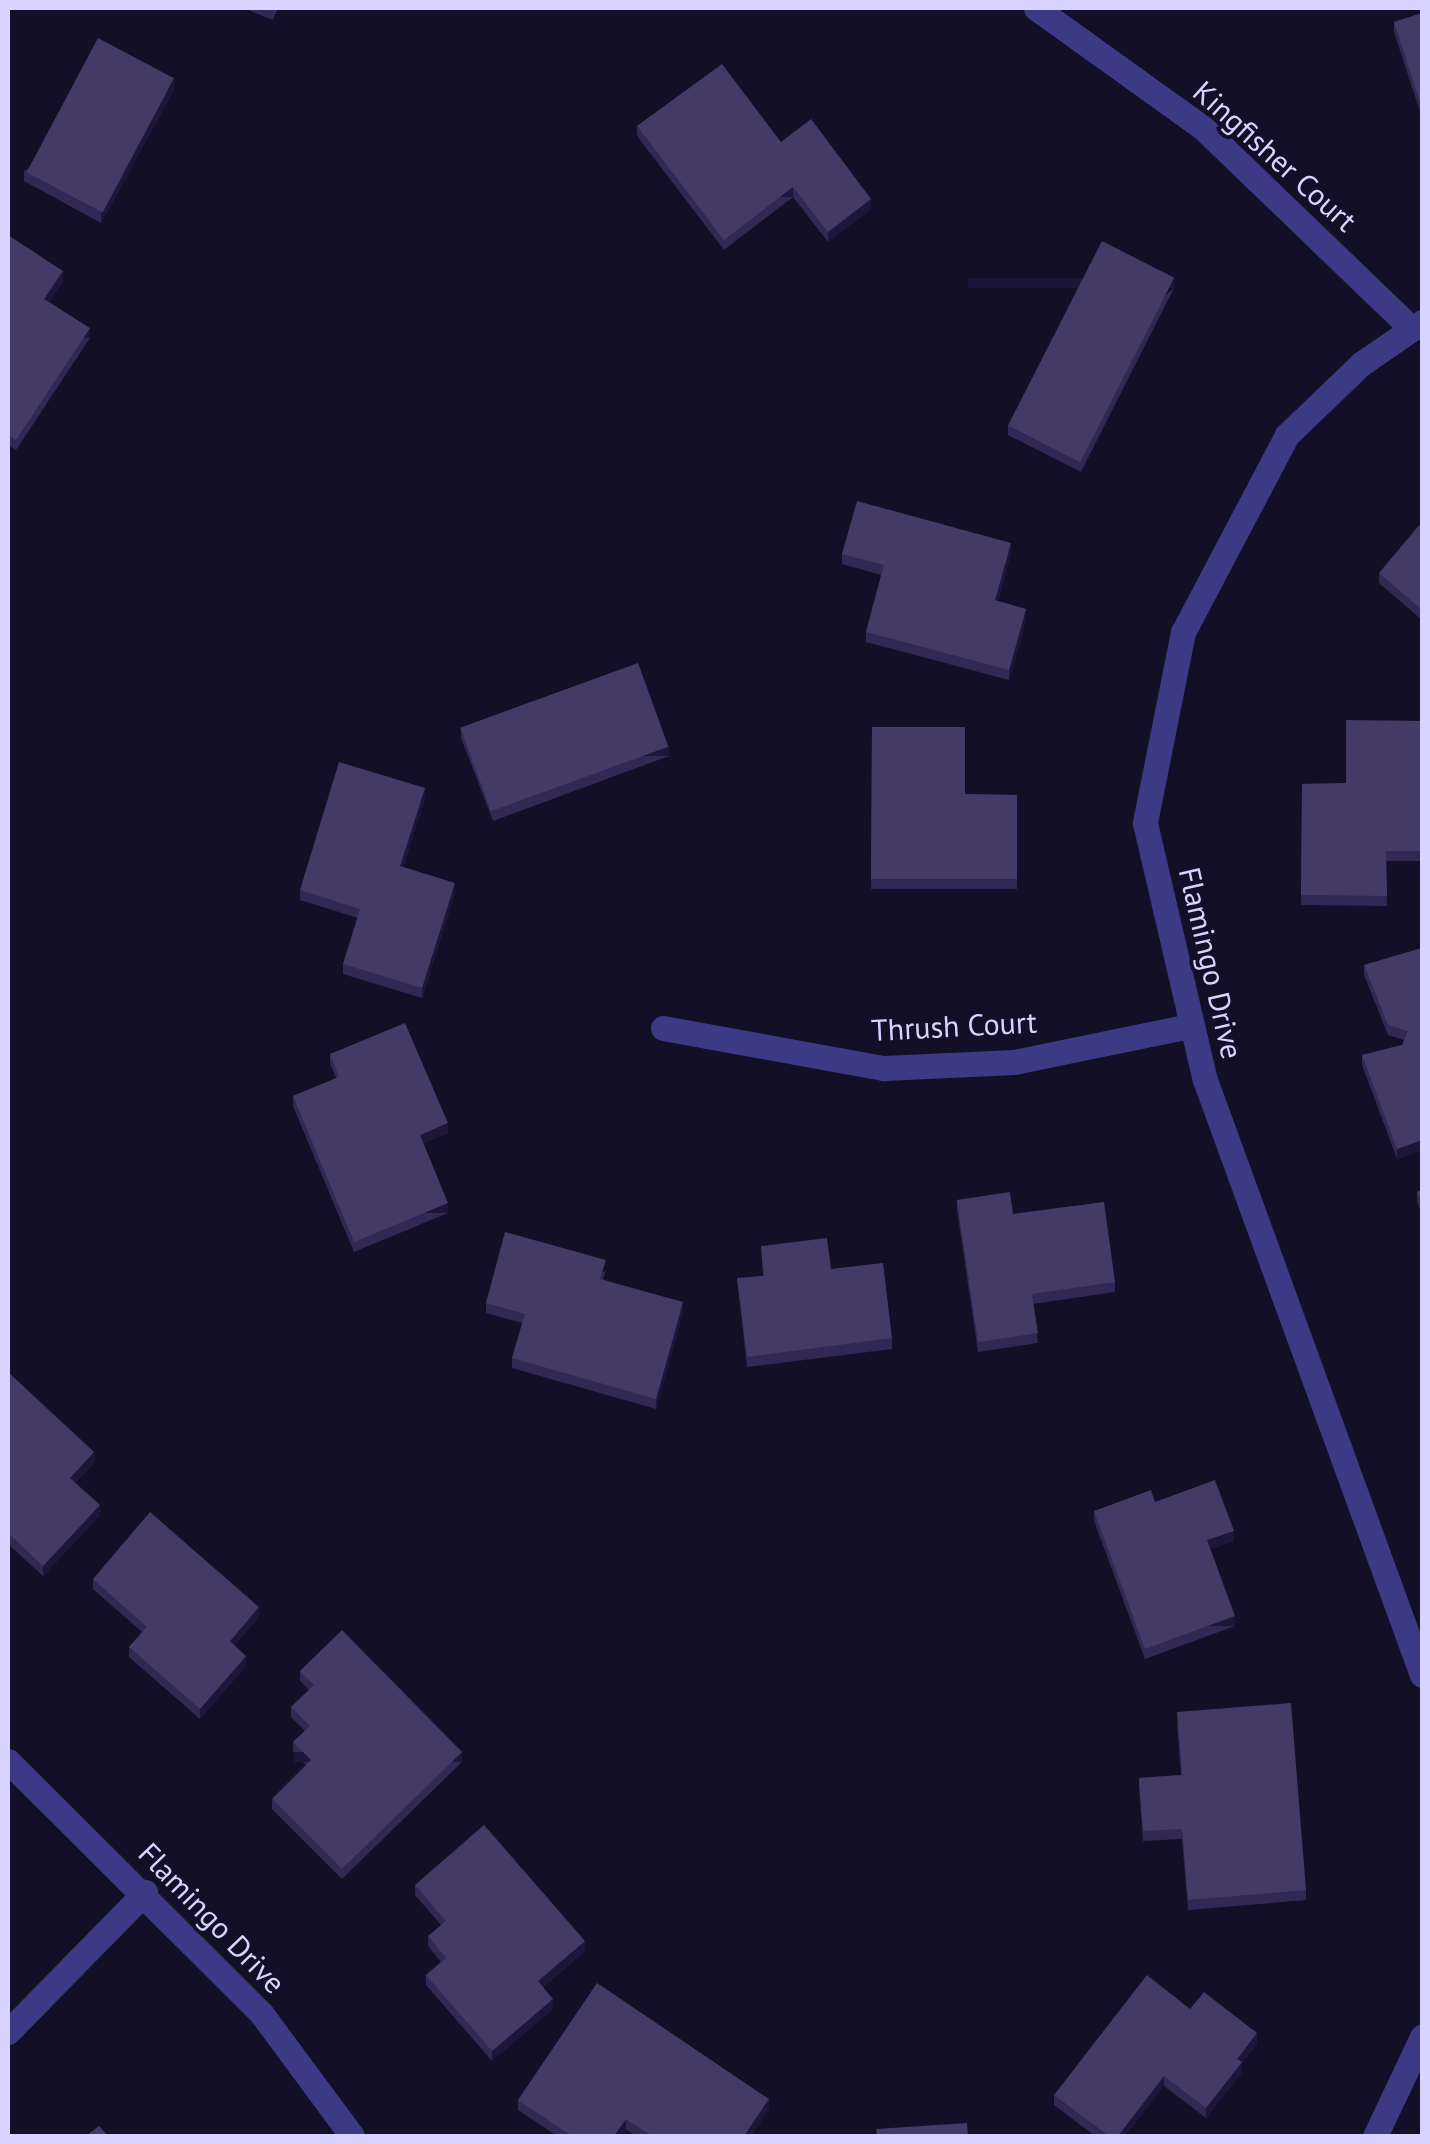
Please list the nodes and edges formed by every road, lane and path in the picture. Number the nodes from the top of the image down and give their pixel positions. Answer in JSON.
{"nodes":[{"id":1,"x":1036,"y":8,"type":"edge"},
{"id":2,"x":1417,"y":326,"type":"edge"},
{"id":3,"x":1189,"y":1026,"type":"junction"},
{"id":4,"x":664,"y":1028,"type":"dead end"},
{"id":5,"x":1422,"y":1675,"type":"edge"},
{"id":6,"x":8,"y":1761,"type":"edge"},
{"id":7,"x":145,"y":1892,"type":"junction"},
{"id":8,"x":8,"y":2032,"type":"edge"},
{"id":9,"x":1422,"y":2037,"type":"edge"},
{"id":10,"x":352,"y":2136,"type":"edge"},
{"id":11,"x":1376,"y":2136,"type":"edge"}],
"edges":[{"from":1,"to":2,"type":"street","name":"Kingfisher Court"},
{"from":2,"to":3,"type":"street","name":"Flamingo Drive"},
{"from":3,"to":4,"type":"street","name":"Thrush Court"},
{"from":3,"to":5,"type":"street","name":"Flamingo Drive"},
{"from":6,"to":7,"type":"street","name":"Flamingo Drive"},
{"from":7,"to":8,"type":"street"},
{"from":7,"to":10,"type":"street","name":"Flamingo Drive"},
{"from":9,"to":11,"type":"street"}]}
